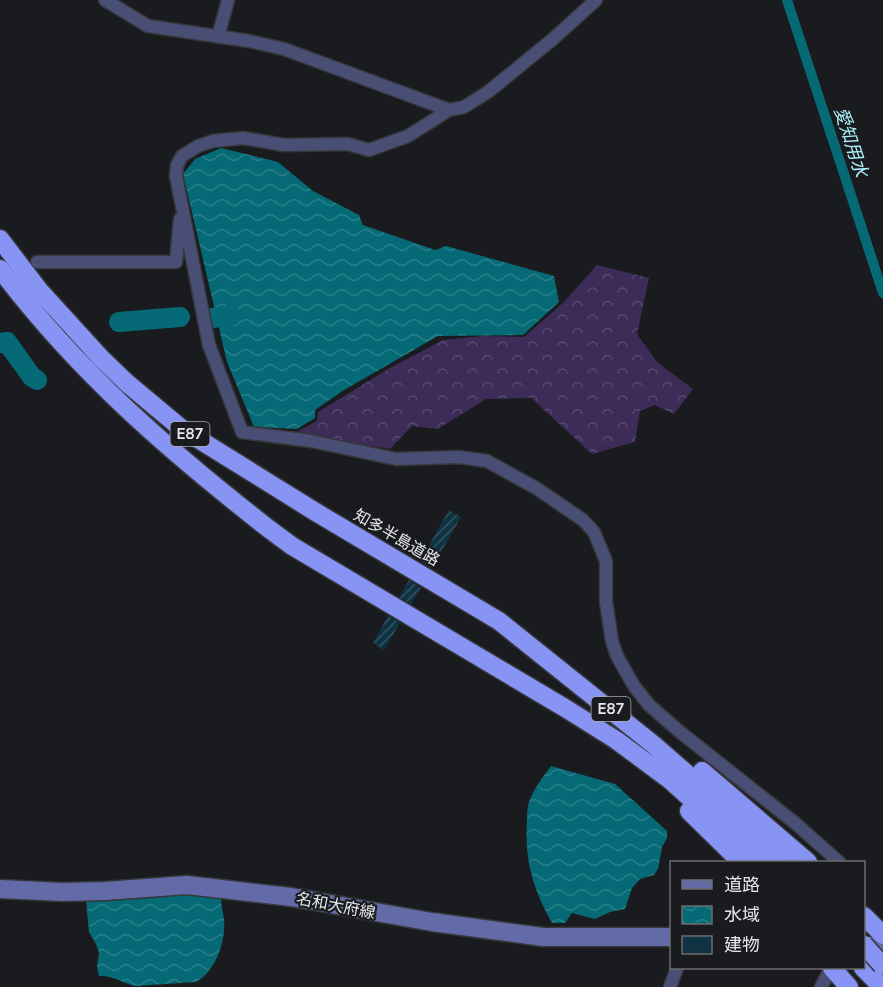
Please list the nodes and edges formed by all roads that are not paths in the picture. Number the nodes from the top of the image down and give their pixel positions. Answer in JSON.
{"nodes":[{"id":1,"x":105,"y":0,"type":"edge"},
{"id":2,"x":228,"y":0,"type":"edge"},
{"id":3,"x":596,"y":0,"type":"edge"},
{"id":4,"x":218,"y":37,"type":"junction"},
{"id":5,"x":449,"y":110,"type":"junction"},
{"id":6,"x":183,"y":213,"type":"junction"},
{"id":7,"x":0,"y":239,"type":"edge"},
{"id":8,"x":38,"y":262,"type":"dead end"},
{"id":9,"x":0,"y":269,"type":"edge"},
{"id":10,"x":614,"y":711,"type":"junction"},
{"id":11,"x":616,"y":740,"type":"junction"},
{"id":12,"x":740,"y":861,"type":"edge"},
{"id":13,"x":760,"y":861,"type":"edge"},
{"id":14,"x":782,"y":861,"type":"edge"},
{"id":15,"x":807,"y":861,"type":"edge"},
{"id":16,"x":838,"y":861,"type":"edge"},
{"id":17,"x":0,"y":890,"type":"edge"},
{"id":18,"x":865,"y":917,"type":"edge"},
{"id":19,"x":883,"y":935,"type":"edge"},
{"id":20,"x":670,"y":937,"type":"edge"},
{"id":21,"x":865,"y":948,"type":"edge"},
{"id":22,"x":877,"y":968,"type":"edge"},
{"id":23,"x":677,"y":969,"type":"edge"},
{"id":24,"x":830,"y":969,"type":"edge"},
{"id":25,"x":832,"y":969,"type":"edge"},
{"id":26,"x":670,"y":987,"type":"edge"},
{"id":27,"x":821,"y":987,"type":"edge"},
{"id":28,"x":849,"y":987,"type":"edge"}],
"edges":[{"from":1,"to":4,"type":"street"},
{"from":2,"to":4,"type":"street"},
{"from":3,"to":5,"type":"street"},
{"from":4,"to":5,"type":"street"},
{"from":5,"to":6,"type":"street"},
{"from":6,"to":8,"type":"street"},
{"from":6,"to":16,"type":"street"},
{"from":7,"to":10,"type":"highway","name":"知多半島道路","number":"E87"},
{"from":9,"to":11,"type":"highway","number":"E87"},
{"from":10,"to":14,"type":"highway","name":"知多半島道路","number":"E87"},
{"from":10,"to":15,"type":"highway"},
{"from":11,"to":12,"type":"highway"},
{"from":11,"to":13,"type":"highway","number":"E87"},
{"from":17,"to":20,"type":"main road","name":"名和大府線"},
{"from":18,"to":19,"type":"highway"},
{"from":21,"to":22,"type":"highway","bridge":true},
{"from":23,"to":26,"type":"street"},
{"from":24,"to":27,"type":"street"},
{"from":25,"to":28,"type":"highway"}]}
